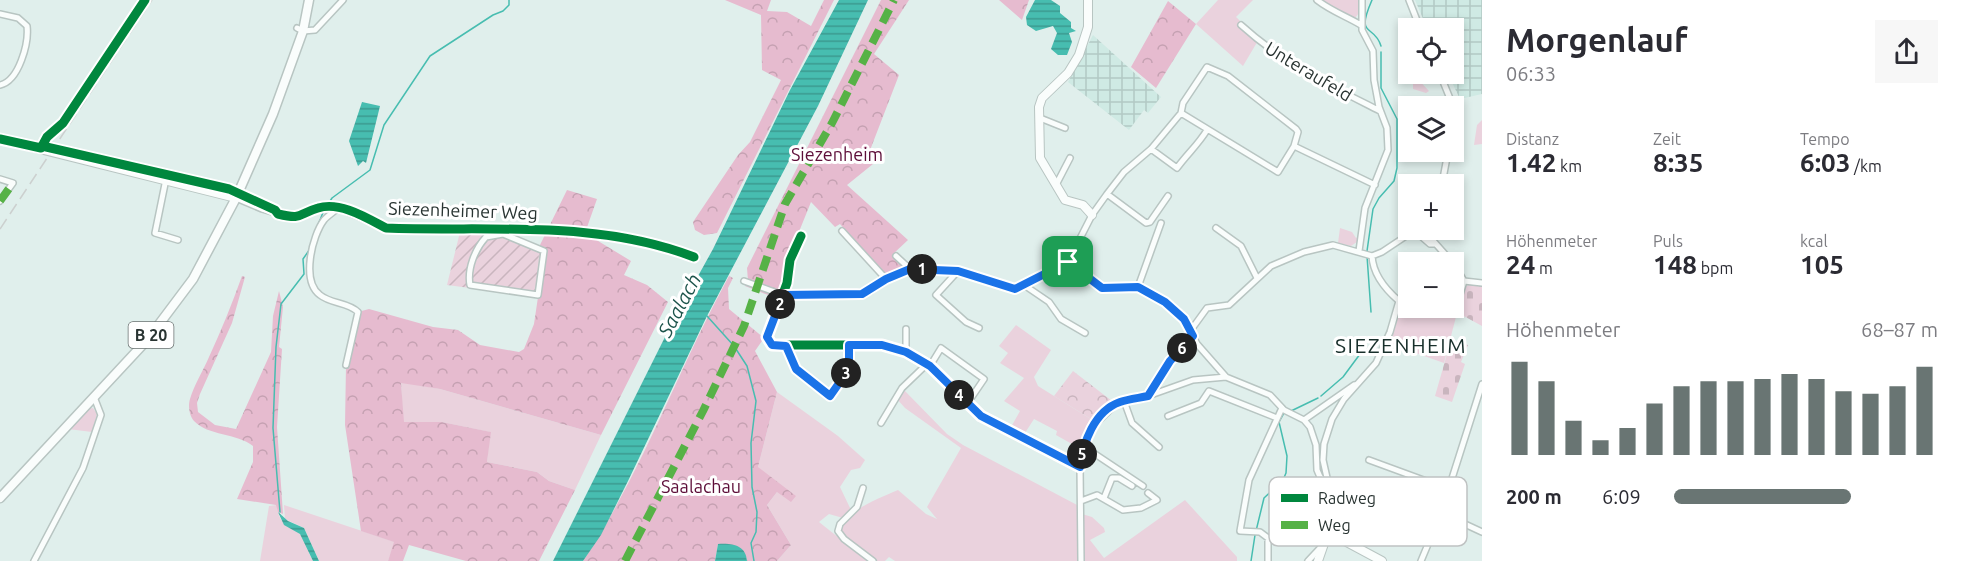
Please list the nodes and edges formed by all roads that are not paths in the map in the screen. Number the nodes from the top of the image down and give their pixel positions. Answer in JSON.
{"nodes":[{"id":1,"x":309,"y":0,"type":"edge"},
{"id":2,"x":343,"y":0,"type":"edge"},
{"id":3,"x":1088,"y":0,"type":"edge"},
{"id":4,"x":1317,"y":0,"type":"edge"},
{"id":5,"x":1362,"y":0,"type":"edge"},
{"id":6,"x":1409,"y":0,"type":"edge"},
{"id":7,"x":0,"y":14,"type":"edge"},
{"id":8,"x":1416,"y":18,"type":"edge"},
{"id":9,"x":1241,"y":25,"type":"dead end"},
{"id":10,"x":1361,"y":25,"type":"junction"},
{"id":11,"x":300,"y":29,"type":"junction"},
{"id":12,"x":0,"y":85,"type":"edge"},
{"id":13,"x":1380,"y":111,"type":"junction"},
{"id":14,"x":1181,"y":113,"type":"junction"},
{"id":15,"x":1040,"y":118,"type":"junction"},
{"id":16,"x":1065,"y":128,"type":"dead end"},
{"id":17,"x":1207,"y":130,"type":"junction"},
{"id":18,"x":0,"y":139,"type":"edge"},
{"id":19,"x":1294,"y":146,"type":"junction"},
{"id":20,"x":1151,"y":149,"type":"junction"},
{"id":21,"x":1070,"y":158,"type":"dead end"},
{"id":22,"x":0,"y":179,"type":"edge"},
{"id":23,"x":166,"y":179,"type":"junction"},
{"id":24,"x":1056,"y":185,"type":"junction"},
{"id":25,"x":1375,"y":185,"type":"junction"},
{"id":26,"x":1107,"y":194,"type":"junction"},
{"id":27,"x":1168,"y":196,"type":"dead end"},
{"id":28,"x":236,"y":198,"type":"junction"},
{"id":29,"x":0,"y":201,"type":"edge"},
{"id":30,"x":338,"y":208,"type":"junction"},
{"id":31,"x":1092,"y":214,"type":"junction"},
{"id":32,"x":1161,"y":223,"type":"dead end"},
{"id":33,"x":1216,"y":228,"type":"dead end"},
{"id":34,"x":480,"y":229,"type":"junction"},
{"id":35,"x":842,"y":231,"type":"dead end"},
{"id":36,"x":801,"y":236,"type":"dead end"},
{"id":37,"x":484,"y":239,"type":"junction"},
{"id":38,"x":178,"y":240,"type":"dead end"},
{"id":39,"x":1399,"y":240,"type":"edge"},
{"id":40,"x":1425,"y":240,"type":"edge"},
{"id":41,"x":1432,"y":240,"type":"edge"},
{"id":42,"x":1435,"y":244,"type":"junction"},
{"id":43,"x":1443,"y":252,"type":"edge"},
{"id":44,"x":1366,"y":254,"type":"junction"},
{"id":45,"x":896,"y":256,"type":"dead end"},
{"id":46,"x":694,"y":257,"type":"dead end"},
{"id":47,"x":1068,"y":262,"type":"junction"},
{"id":48,"x":910,"y":269,"type":"junction"},
{"id":49,"x":958,"y":271,"type":"junction"},
{"id":50,"x":1257,"y":278,"type":"junction"},
{"id":51,"x":886,"y":279,"type":"junction"},
{"id":52,"x":744,"y":281,"type":"dead end"},
{"id":53,"x":1464,"y":281,"type":"edge"},
{"id":54,"x":1482,"y":283,"type":"edge"},
{"id":55,"x":1024,"y":285,"type":"junction"},
{"id":56,"x":1138,"y":287,"type":"junction"},
{"id":57,"x":783,"y":295,"type":"junction"},
{"id":58,"x":1398,"y":299,"type":"edge"},
{"id":59,"x":1398,"y":307,"type":"edge"},
{"id":60,"x":979,"y":328,"type":"dead end"},
{"id":61,"x":906,"y":329,"type":"dead end"},
{"id":62,"x":1085,"y":333,"type":"dead end"},
{"id":63,"x":1192,"y":333,"type":"junction"},
{"id":64,"x":849,"y":345,"type":"junction"},
{"id":65,"x":786,"y":346,"type":"junction"},
{"id":66,"x":906,"y":352,"type":"junction"},
{"id":67,"x":346,"y":365,"type":"dead end"},
{"id":68,"x":928,"y":365,"type":"junction"},
{"id":69,"x":1226,"y":377,"type":"junction"},
{"id":70,"x":1361,"y":382,"type":"junction"},
{"id":71,"x":1482,"y":384,"type":"edge"},
{"id":72,"x":94,"y":396,"type":"junction"},
{"id":73,"x":1148,"y":396,"type":"junction"},
{"id":74,"x":1124,"y":401,"type":"junction"},
{"id":75,"x":1480,"y":403,"type":"edge"},
{"id":76,"x":967,"y":404,"type":"junction"},
{"id":77,"x":1283,"y":409,"type":"junction"},
{"id":78,"x":1168,"y":416,"type":"dead end"},
{"id":79,"x":1277,"y":418,"type":"junction"},
{"id":80,"x":1304,"y":420,"type":"junction"},
{"id":81,"x":881,"y":423,"type":"dead end"},
{"id":82,"x":1083,"y":446,"type":"junction"},
{"id":83,"x":1159,"y":447,"type":"dead end"},
{"id":84,"x":1369,"y":460,"type":"dead end"},
{"id":85,"x":1080,"y":467,"type":"junction"},
{"id":86,"x":1320,"y":477,"type":"edge"},
{"id":87,"x":1327,"y":477,"type":"edge"},
{"id":88,"x":1415,"y":477,"type":"edge"},
{"id":89,"x":1452,"y":477,"type":"edge"},
{"id":90,"x":1132,"y":486,"type":"dead end"},
{"id":91,"x":1143,"y":486,"type":"dead end"},
{"id":92,"x":863,"y":488,"type":"dead end"},
{"id":93,"x":1148,"y":493,"type":"dead end"},
{"id":94,"x":0,"y":498,"type":"edge"},
{"id":95,"x":1104,"y":498,"type":"junction"},
{"id":96,"x":1081,"y":501,"type":"junction"},
{"id":97,"x":1467,"y":525,"type":"edge"},
{"id":98,"x":1482,"y":532,"type":"edge"},
{"id":99,"x":1323,"y":546,"type":"edge"},
{"id":100,"x":1325,"y":546,"type":"edge"},
{"id":101,"x":1350,"y":546,"type":"edge"},
{"id":102,"x":1427,"y":546,"type":"edge"},
{"id":103,"x":1368,"y":558,"type":"edge"},
{"id":104,"x":33,"y":561,"type":"edge"},
{"id":105,"x":873,"y":561,"type":"edge"},
{"id":106,"x":1081,"y":561,"type":"edge"},
{"id":107,"x":1268,"y":561,"type":"edge"},
{"id":108,"x":1308,"y":561,"type":"edge"},
{"id":109,"x":1318,"y":561,"type":"edge"},
{"id":110,"x":1382,"y":561,"type":"edge"},
{"id":111,"x":1421,"y":561,"type":"edge"}],
"edges":[{"from":1,"to":11,"type":"main road","number":"B 20"},
{"from":2,"to":11,"type":"street"},
{"from":3,"to":15,"type":"street"},
{"from":4,"to":10,"type":"street"},
{"from":5,"to":10,"type":"street"},
{"from":6,"to":8,"type":"street"},
{"from":7,"to":12,"type":"street"},
{"from":9,"to":13,"type":"street","name":"Unteraufeld"},
{"from":10,"to":13,"type":"street"},
{"from":11,"to":28,"type":"main road","number":"B 20"},
{"from":13,"to":25,"type":"street"},
{"from":14,"to":17,"type":"street"},
{"from":14,"to":19,"type":"street"},
{"from":14,"to":20,"type":"street"},
{"from":15,"to":16,"type":"street"},
{"from":15,"to":24,"type":"street"},
{"from":17,"to":19,"type":"street"},
{"from":17,"to":20,"type":"street"},
{"from":18,"to":23,"type":"street"},
{"from":19,"to":25,"type":"street"},
{"from":20,"to":26,"type":"street"},
{"from":21,"to":24,"type":"street"},
{"from":22,"to":29,"type":"street"},
{"from":23,"to":28,"type":"street"},
{"from":23,"to":38,"type":"street"},
{"from":24,"to":31,"type":"street"},
{"from":25,"to":44,"type":"street"},
{"from":26,"to":27,"type":"street"},
{"from":26,"to":31,"type":"street"},
{"from":28,"to":30,"type":"street","name":"Siezenheimer Weg"},
{"from":28,"to":72,"type":"main road","number":"B 20"},
{"from":30,"to":34,"type":"street","name":"Siezenheimer Weg"},
{"from":30,"to":67,"type":"street"},
{"from":31,"to":47,"type":"street"},
{"from":32,"to":56,"type":"street"},
{"from":33,"to":50,"type":"street"},
{"from":34,"to":37,"type":"street"},
{"from":34,"to":46,"type":"street","name":"Siezenheimer Weg"},
{"from":35,"to":51,"type":"street"},
{"from":36,"to":57,"type":"street"},
{"from":37,"to":37,"type":"street"},
{"from":39,"to":44,"type":"street"},
{"from":40,"to":42,"type":"street"},
{"from":41,"to":42,"type":"street"},
{"from":42,"to":43,"type":"street"},
{"from":44,"to":50,"type":"street"},
{"from":44,"to":58,"type":"street"},
{"from":45,"to":48,"type":"street"},
{"from":47,"to":55,"type":"street"},
{"from":47,"to":56,"type":"street"},
{"from":48,"to":49,"type":"street"},
{"from":48,"to":51,"type":"street"},
{"from":49,"to":55,"type":"street"},
{"from":49,"to":60,"type":"street"},
{"from":50,"to":63,"type":"street"},
{"from":51,"to":57,"type":"street"},
{"from":52,"to":57,"type":"street"},
{"from":53,"to":54,"type":"street"},
{"from":55,"to":62,"type":"street"},
{"from":56,"to":63,"type":"street"},
{"from":57,"to":65,"type":"street"},
{"from":59,"to":70,"type":"street"},
{"from":61,"to":66,"type":"street"},
{"from":63,"to":69,"type":"street"},
{"from":63,"to":73,"type":"street"},
{"from":64,"to":65,"type":"street"},
{"from":64,"to":65,"type":"street"},
{"from":64,"to":66,"type":"street"},
{"from":66,"to":68,"type":"street"},
{"from":68,"to":76,"type":"street"},
{"from":68,"to":76,"type":"street"},
{"from":68,"to":81,"type":"street"},
{"from":69,"to":73,"type":"street"},
{"from":69,"to":77,"type":"street"},
{"from":70,"to":80,"type":"street"},
{"from":70,"to":87,"type":"street"},
{"from":71,"to":75,"type":"street"},
{"from":72,"to":94,"type":"main road","number":"B 20"},
{"from":72,"to":104,"type":"street"},
{"from":73,"to":74,"type":"street"},
{"from":74,"to":82,"type":"street"},
{"from":74,"to":83,"type":"street"},
{"from":75,"to":89,"type":"street"},
{"from":76,"to":85,"type":"street"},
{"from":77,"to":79,"type":"street"},
{"from":77,"to":80,"type":"street"},
{"from":78,"to":79,"type":"street"},
{"from":79,"to":107,"type":"street"},
{"from":80,"to":86,"type":"street"},
{"from":82,"to":85,"type":"street"},
{"from":82,"to":91,"type":"street"},
{"from":84,"to":88,"type":"street"},
{"from":85,"to":96,"type":"street"},
{"from":90,"to":95,"type":"street"},
{"from":92,"to":105,"type":"street"},
{"from":93,"to":95,"type":"street"},
{"from":95,"to":96,"type":"street"},
{"from":96,"to":106,"type":"street"},
{"from":97,"to":98,"type":"street"},
{"from":99,"to":108,"type":"street"},
{"from":100,"to":109,"type":"street"},
{"from":101,"to":103,"type":"street"},
{"from":102,"to":111,"type":"street"},
{"from":103,"to":110,"type":"street"}]}
